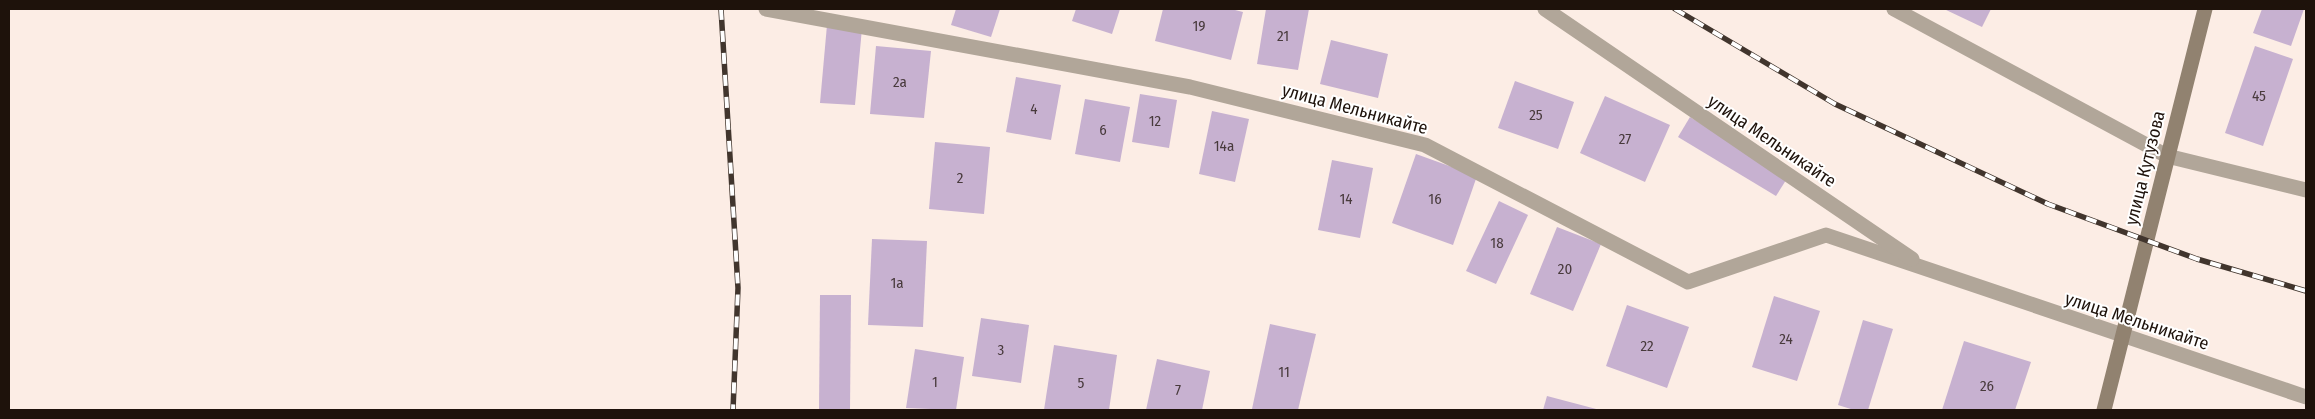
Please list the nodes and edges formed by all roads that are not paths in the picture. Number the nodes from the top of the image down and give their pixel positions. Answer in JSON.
{"nodes":[{"id":1,"x":766,"y":9,"type":"edge"},
{"id":2,"x":1545,"y":9,"type":"edge"},
{"id":3,"x":1894,"y":9,"type":"edge"},
{"id":4,"x":2205,"y":9,"type":"edge"},
{"id":5,"x":2167,"y":156,"type":"junction"},
{"id":6,"x":2306,"y":190,"type":"edge"},
{"id":7,"x":1928,"y":270,"type":"junction"},
{"id":8,"x":2122,"y":336,"type":"junction"},
{"id":9,"x":2306,"y":397,"type":"edge"},
{"id":10,"x":2104,"y":410,"type":"edge"}],
"edges":[{"from":1,"to":7,"type":"street","name":"улица Мельникайте"},
{"from":2,"to":7,"type":"street","name":"улица Мельникайте"},
{"from":3,"to":5,"type":"street"},
{"from":4,"to":5,"type":"main road","name":"улица Кутузова"},
{"from":5,"to":6,"type":"street"},
{"from":5,"to":8,"type":"main road","name":"улица Кутузова"},
{"from":7,"to":8,"type":"street","name":"улица Мельникайте"},
{"from":8,"to":9,"type":"street","name":"улица Мельникайте"},
{"from":8,"to":10,"type":"main road","name":"улица Кутузова"}]}
